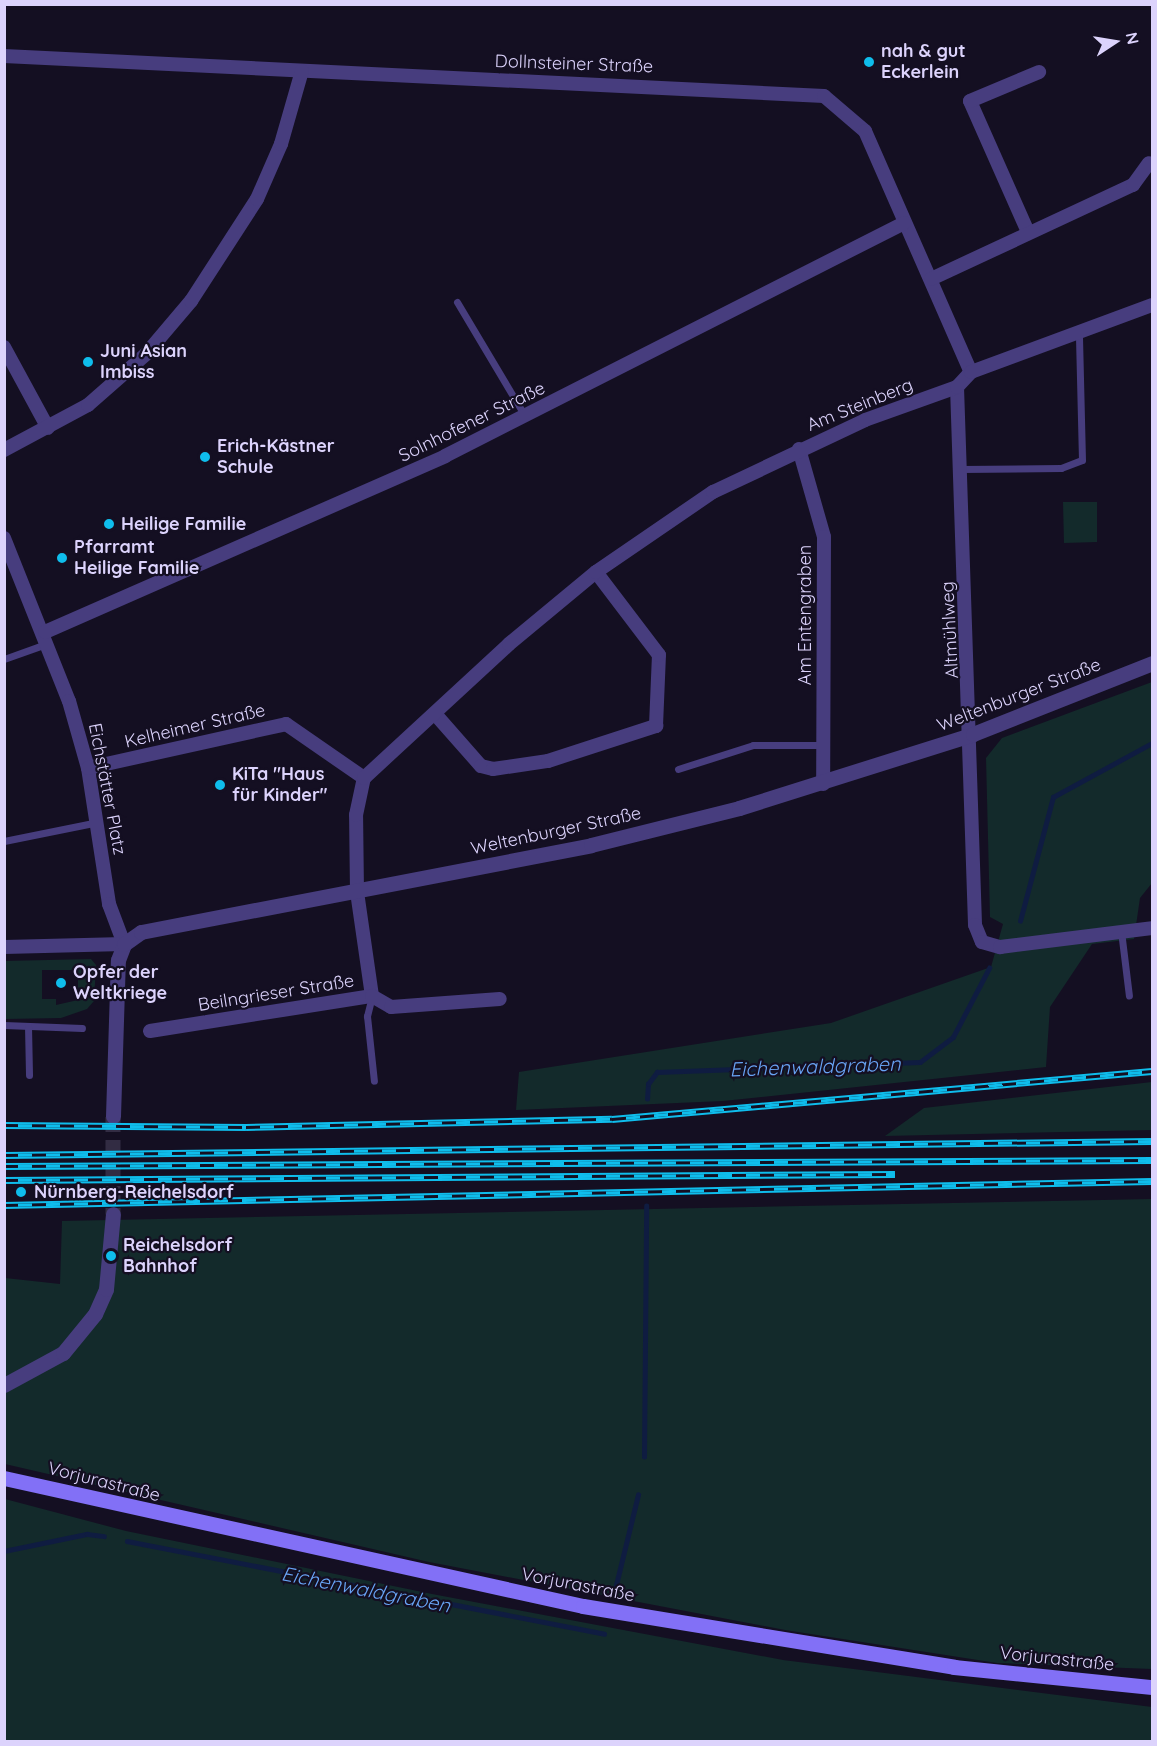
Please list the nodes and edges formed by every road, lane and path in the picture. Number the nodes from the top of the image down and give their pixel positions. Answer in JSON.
{"nodes":[{"id":1,"x":4,"y":56,"type":"edge"},
{"id":2,"x":302,"y":71,"type":"junction"},
{"id":3,"x":1039,"y":72,"type":"dead end"},
{"id":4,"x":1149,"y":163,"type":"dead end"},
{"id":5,"x":904,"y":223,"type":"junction"},
{"id":6,"x":1028,"y":232,"type":"junction"},
{"id":7,"x":931,"y":279,"type":"junction"},
{"id":8,"x":457,"y":302,"type":"dead end"},
{"id":9,"x":1152,"y":305,"type":"edge"},
{"id":10,"x":1079,"y":333,"type":"junction"},
{"id":11,"x":4,"y":347,"type":"edge"},
{"id":12,"x":971,"y":372,"type":"junction"},
{"id":13,"x":957,"y":387,"type":"junction"},
{"id":14,"x":525,"y":416,"type":"junction"},
{"id":15,"x":48,"y":428,"type":"junction"},
{"id":16,"x":799,"y":449,"type":"junction"},
{"id":17,"x":4,"y":450,"type":"edge"},
{"id":18,"x":961,"y":469,"type":"junction"},
{"id":19,"x":4,"y":538,"type":"edge"},
{"id":20,"x":596,"y":572,"type":"junction"},
{"id":21,"x":47,"y":638,"type":"junction"},
{"id":22,"x":4,"y":658,"type":"edge"},
{"id":23,"x":1152,"y":663,"type":"edge"},
{"id":24,"x":436,"y":715,"type":"junction"},
{"id":25,"x":972,"y":734,"type":"junction"},
{"id":26,"x":823,"y":746,"type":"junction"},
{"id":27,"x":88,"y":768,"type":"junction"},
{"id":28,"x":678,"y":770,"type":"dead end"},
{"id":29,"x":364,"y":778,"type":"junction"},
{"id":30,"x":823,"y":784,"type":"junction"},
{"id":31,"x":98,"y":822,"type":"junction"},
{"id":32,"x":4,"y":841,"type":"edge"},
{"id":33,"x":357,"y":891,"type":"junction"},
{"id":34,"x":1152,"y":928,"type":"edge"},
{"id":35,"x":1121,"y":931,"type":"junction"},
{"id":36,"x":124,"y":944,"type":"junction"},
{"id":37,"x":4,"y":947,"type":"edge"},
{"id":38,"x":372,"y":996,"type":"junction"},
{"id":39,"x":1128,"y":996,"type":"dead end"},
{"id":40,"x":500,"y":999,"type":"dead end"},
{"id":41,"x":4,"y":1025,"type":"edge"},
{"id":42,"x":27,"y":1026,"type":"junction"},
{"id":43,"x":82,"y":1028,"type":"dead end"},
{"id":44,"x":150,"y":1031,"type":"dead end"},
{"id":45,"x":29,"y":1075,"type":"dead end"},
{"id":46,"x":374,"y":1081,"type":"dead end"},
{"id":47,"x":113,"y":1116,"type":"tunnel mouth"},
{"id":48,"x":113,"y":1214,"type":"tunnel mouth"},
{"id":49,"x":4,"y":1385,"type":"edge"},
{"id":50,"x":4,"y":1478,"type":"edge"},
{"id":51,"x":1152,"y":1687,"type":"edge"}],
"edges":[{"from":1,"to":2,"type":"street","name":"Dollnsteiner Straße"},
{"from":2,"to":5,"type":"street","name":"Dollnsteiner Straße"},
{"from":2,"to":15,"type":"street"},
{"from":3,"to":6,"type":"street"},
{"from":4,"to":6,"type":"street"},
{"from":5,"to":7,"type":"street","name":"Dollnsteiner Straße"},
{"from":5,"to":14,"type":"street","name":"Solnhofener Straße"},
{"from":6,"to":7,"type":"street"},
{"from":7,"to":12,"type":"street","name":"Dollnsteiner Straße"},
{"from":8,"to":14,"type":"lane"},
{"from":9,"to":10,"type":"street","name":"Am Steinberg"},
{"from":10,"to":12,"type":"street","name":"Am Steinberg"},
{"from":10,"to":18,"type":"lane"},
{"from":11,"to":15,"type":"street"},
{"from":12,"to":13,"type":"street","name":"Am Steinberg"},
{"from":13,"to":16,"type":"street","name":"Am Steinberg"},
{"from":13,"to":18,"type":"street","name":"Altmühlweg"},
{"from":14,"to":21,"type":"street","name":"Solnhofener Straße"},
{"from":15,"to":17,"type":"street"},
{"from":16,"to":20,"type":"street","name":"Am Steinberg"},
{"from":16,"to":26,"type":"street","name":"Am Entengraben"},
{"from":18,"to":25,"type":"street","name":"Altmühlweg"},
{"from":19,"to":21,"type":"street","name":"Eichstätter Platz"},
{"from":20,"to":24,"type":"street","name":"Am Steinberg"},
{"from":20,"to":24,"type":"street"},
{"from":21,"to":22,"type":"lane"},
{"from":21,"to":27,"type":"street","name":"Eichstätter Platz"},
{"from":23,"to":25,"type":"street","name":"Weltenburger Straße"},
{"from":24,"to":29,"type":"street","name":"Am Steinberg"},
{"from":25,"to":30,"type":"street","name":"Weltenburger Straße"},
{"from":25,"to":35,"type":"street","name":"Altmühlweg"},
{"from":26,"to":28,"type":"lane"},
{"from":26,"to":30,"type":"street","name":"Am Entengraben"},
{"from":27,"to":29,"type":"street","name":"Kelheimer Straße"},
{"from":27,"to":31,"type":"street","name":"Eichstätter Platz"},
{"from":29,"to":33,"type":"street"},
{"from":30,"to":33,"type":"street","name":"Weltenburger Straße"},
{"from":31,"to":32,"type":"lane"},
{"from":31,"to":36,"type":"street","name":"Eichstätter Platz"},
{"from":33,"to":36,"type":"street","name":"Weltenburger Straße"},
{"from":33,"to":38,"type":"street","name":"Beilngrieser Straße"},
{"from":34,"to":35,"type":"street"},
{"from":35,"to":39,"type":"lane"},
{"from":36,"to":37,"type":"street"},
{"from":36,"to":47,"type":"street"},
{"from":38,"to":40,"type":"street","name":"Beilngrieser Straße"},
{"from":38,"to":44,"type":"street","name":"Beilngrieser Straße"},
{"from":38,"to":46,"type":"lane"},
{"from":41,"to":42,"type":"lane"},
{"from":42,"to":43,"type":"lane"},
{"from":42,"to":45,"type":"lane"},
{"from":48,"to":49,"type":"street"},
{"from":50,"to":51,"type":"main road","name":"Vorjurastraße"}]}
